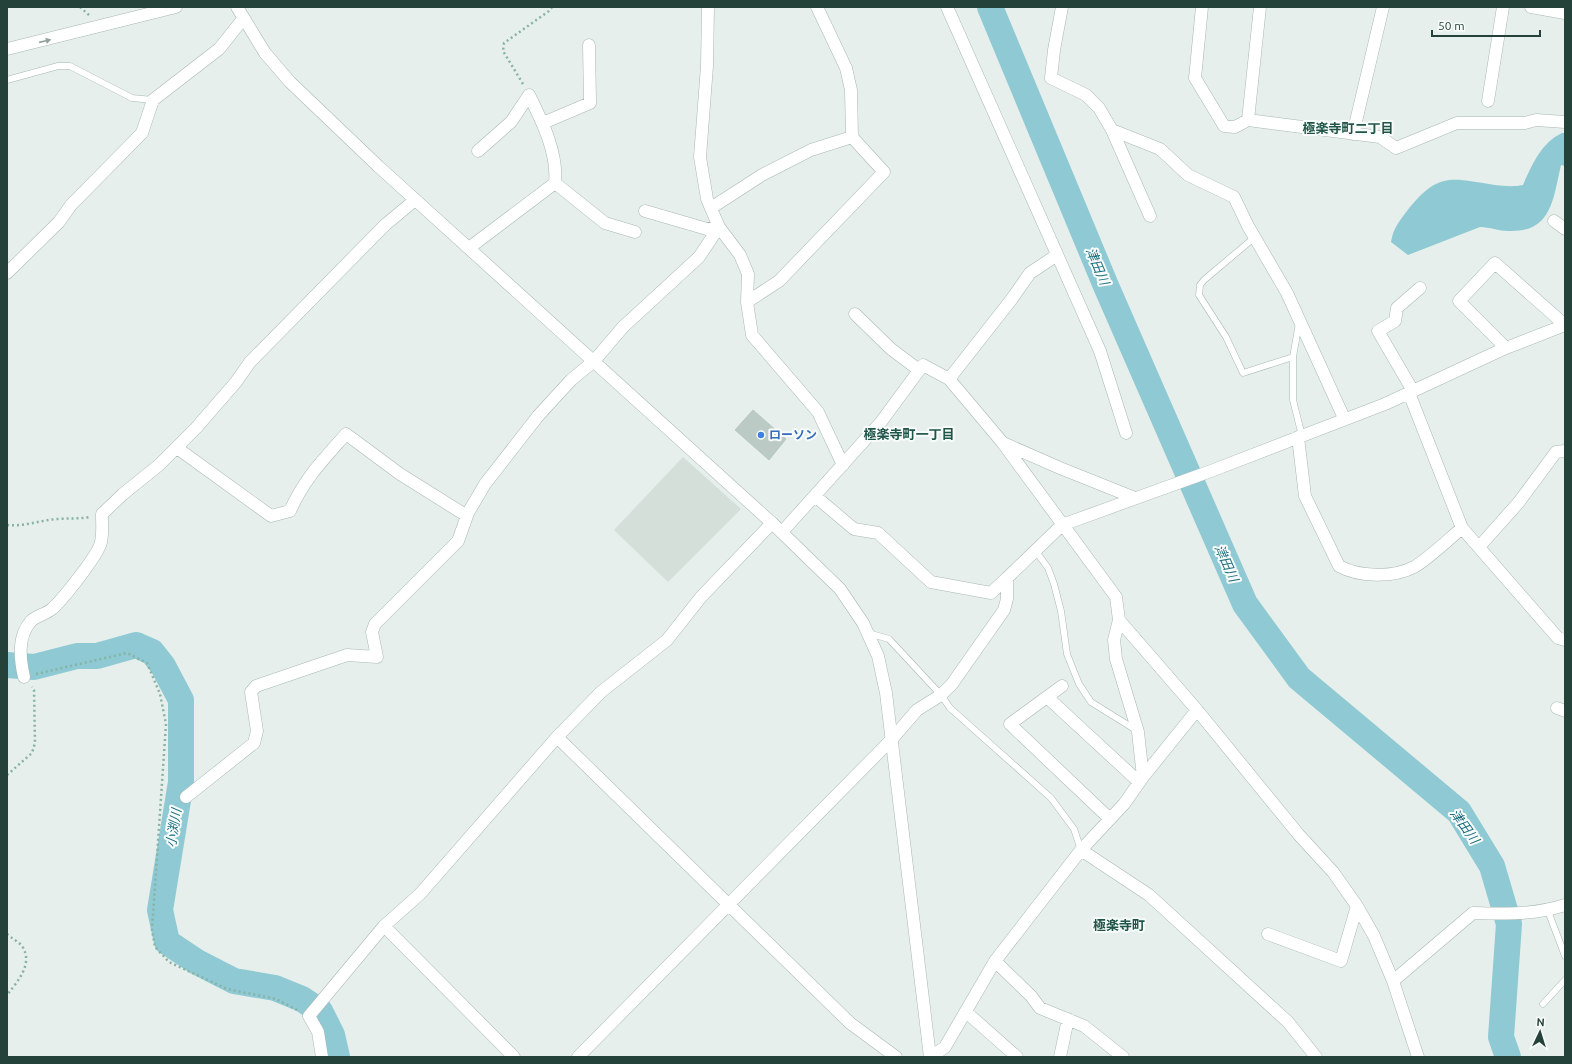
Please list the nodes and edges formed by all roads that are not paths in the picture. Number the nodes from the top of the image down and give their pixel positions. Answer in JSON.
{"nodes":[{"id":1,"x":176,"y":7,"type":"edge"},
{"id":2,"x":237,"y":7,"type":"edge"},
{"id":3,"x":708,"y":7,"type":"edge"},
{"id":4,"x":817,"y":7,"type":"edge"},
{"id":5,"x":947,"y":7,"type":"edge"},
{"id":6,"x":1062,"y":7,"type":"edge"},
{"id":7,"x":1202,"y":7,"type":"edge"},
{"id":8,"x":1260,"y":7,"type":"edge"},
{"id":9,"x":1383,"y":7,"type":"edge"},
{"id":10,"x":1502,"y":7,"type":"edge"},
{"id":11,"x":1531,"y":7,"type":"edge"},
{"id":12,"x":1565,"y":13,"type":"edge"},
{"id":13,"x":243,"y":19,"type":"junction"},
{"id":14,"x":588,"y":45,"type":"dead end"},
{"id":15,"x":7,"y":49,"type":"edge"},
{"id":16,"x":7,"y":80,"type":"edge"},
{"id":17,"x":153,"y":100,"type":"junction"},
{"id":18,"x":1488,"y":101,"type":"dead end"},
{"id":19,"x":1248,"y":120,"type":"junction"},
{"id":20,"x":1565,"y":122,"type":"edge"},
{"id":21,"x":543,"y":123,"type":"junction"},
{"id":22,"x":1112,"y":130,"type":"junction"},
{"id":23,"x":1353,"y":134,"type":"junction"},
{"id":24,"x":852,"y":136,"type":"junction"},
{"id":25,"x":478,"y":151,"type":"dead end"},
{"id":26,"x":555,"y":183,"type":"junction"},
{"id":27,"x":416,"y":200,"type":"junction"},
{"id":28,"x":711,"y":208,"type":"junction"},
{"id":29,"x":645,"y":211,"type":"dead end"},
{"id":30,"x":1150,"y":216,"type":"dead end"},
{"id":31,"x":1554,"y":221,"type":"dead end"},
{"id":32,"x":719,"y":227,"type":"junction"},
{"id":33,"x":1565,"y":229,"type":"edge"},
{"id":34,"x":635,"y":232,"type":"dead end"},
{"id":35,"x":1255,"y":237,"type":"junction"},
{"id":36,"x":469,"y":248,"type":"junction"},
{"id":37,"x":1057,"y":255,"type":"junction"},
{"id":38,"x":7,"y":273,"type":"edge"},
{"id":39,"x":1420,"y":288,"type":"dead end"},
{"id":40,"x":747,"y":302,"type":"junction"},
{"id":41,"x":855,"y":314,"type":"dead end"},
{"id":42,"x":1299,"y":320,"type":"junction"},
{"id":43,"x":1506,"y":348,"type":"junction"},
{"id":44,"x":1293,"y":357,"type":"junction"},
{"id":45,"x":594,"y":361,"type":"junction"},
{"id":46,"x":919,"y":370,"type":"junction"},
{"id":47,"x":949,"y":379,"type":"junction"},
{"id":48,"x":1411,"y":392,"type":"junction"},
{"id":49,"x":1344,"y":418,"type":"junction"},
{"id":50,"x":1126,"y":433,"type":"dead end"},
{"id":51,"x":1300,"y":436,"type":"junction"},
{"id":52,"x":1002,"y":442,"type":"junction"},
{"id":53,"x":177,"y":448,"type":"junction"},
{"id":54,"x":1565,"y":451,"type":"edge"},
{"id":55,"x":843,"y":465,"type":"junction"},
{"id":56,"x":815,"y":496,"type":"junction"},
{"id":57,"x":1135,"y":498,"type":"junction"},
{"id":58,"x":467,"y":516,"type":"junction"},
{"id":59,"x":772,"y":523,"type":"junction"},
{"id":60,"x":1062,"y":525,"type":"junction"},
{"id":61,"x":1462,"y":528,"type":"junction"},
{"id":62,"x":782,"y":532,"type":"junction"},
{"id":63,"x":1479,"y":547,"type":"junction"},
{"id":64,"x":1035,"y":550,"type":"junction"},
{"id":65,"x":1006,"y":578,"type":"junction"},
{"id":66,"x":1119,"y":620,"type":"junction"},
{"id":67,"x":868,"y":633,"type":"junction"},
{"id":68,"x":1565,"y":640,"type":"edge"},
{"id":69,"x":24,"y":677,"type":"road end"},
{"id":70,"x":1062,"y":686,"type":"dead end"},
{"id":71,"x":941,"y":695,"type":"junction"},
{"id":72,"x":1047,"y":697,"type":"junction"},
{"id":73,"x":1197,"y":710,"type":"junction"},
{"id":74,"x":1138,"y":732,"type":"junction"},
{"id":75,"x":557,"y":737,"type":"junction"},
{"id":76,"x":892,"y":739,"type":"junction"},
{"id":77,"x":1141,"y":780,"type":"junction"},
{"id":78,"x":186,"y":796,"type":"dead end"},
{"id":79,"x":1110,"y":818,"type":"junction"},
{"id":80,"x":1081,"y":850,"type":"junction"},
{"id":81,"x":728,"y":905,"type":"junction"},
{"id":82,"x":1565,"y":905,"type":"edge"},
{"id":83,"x":1357,"y":906,"type":"junction"},
{"id":84,"x":1548,"y":911,"type":"junction"},
{"id":85,"x":384,"y":926,"type":"junction"},
{"id":86,"x":1268,"y":934,"type":"dead end"},
{"id":87,"x":1565,"y":956,"type":"edge"},
{"id":88,"x":995,"y":961,"type":"junction"},
{"id":89,"x":1565,"y":980,"type":"edge"},
{"id":90,"x":1393,"y":981,"type":"junction"},
{"id":91,"x":1543,"y":1004,"type":"dead end"},
{"id":92,"x":966,"y":1012,"type":"junction"},
{"id":93,"x":1068,"y":1019,"type":"junction"},
{"id":94,"x":322,"y":1057,"type":"edge"},
{"id":95,"x":514,"y":1057,"type":"edge"},
{"id":96,"x":578,"y":1057,"type":"edge"},
{"id":97,"x":896,"y":1057,"type":"edge"},
{"id":98,"x":931,"y":1057,"type":"edge"},
{"id":99,"x":1017,"y":1057,"type":"edge"},
{"id":100,"x":1060,"y":1057,"type":"edge"},
{"id":101,"x":1123,"y":1057,"type":"edge"},
{"id":102,"x":1316,"y":1057,"type":"edge"},
{"id":103,"x":1418,"y":1057,"type":"edge"}],
"edges":[{"from":15,"to":1,"type":"street","one_way":true},
{"from":2,"to":13,"type":"street"},
{"from":3,"to":28,"type":"street"},
{"from":4,"to":24,"type":"street"},
{"from":5,"to":37,"type":"street"},
{"from":6,"to":22,"type":"street"},
{"from":7,"to":19,"type":"street"},
{"from":8,"to":19,"type":"street"},
{"from":9,"to":23,"type":"street"},
{"from":10,"to":18,"type":"street"},
{"from":11,"to":12,"type":"street"},
{"from":13,"to":17,"type":"street"},
{"from":13,"to":27,"type":"street"},
{"from":14,"to":21,"type":"street"},
{"from":16,"to":17,"type":"lane"},
{"from":17,"to":38,"type":"street"},
{"from":19,"to":23,"type":"street"},
{"from":20,"to":23,"type":"street"},
{"from":21,"to":25,"type":"street"},
{"from":21,"to":26,"type":"street"},
{"from":22,"to":30,"type":"street"},
{"from":22,"to":35,"type":"street"},
{"from":24,"to":28,"type":"street"},
{"from":24,"to":40,"type":"street"},
{"from":26,"to":34,"type":"street"},
{"from":26,"to":36,"type":"street"},
{"from":27,"to":36,"type":"street"},
{"from":27,"to":53,"type":"street"},
{"from":28,"to":32,"type":"street"},
{"from":29,"to":32,"type":"street"},
{"from":31,"to":33,"type":"street"},
{"from":32,"to":40,"type":"street"},
{"from":32,"to":45,"type":"street"},
{"from":35,"to":42,"type":"street"},
{"from":35,"to":44,"type":"lane"},
{"from":36,"to":45,"type":"street"},
{"from":37,"to":47,"type":"street"},
{"from":37,"to":50,"type":"street"},
{"from":39,"to":48,"type":"street"},
{"from":40,"to":55,"type":"street"},
{"from":41,"to":46,"type":"street"},
{"from":42,"to":44,"type":"lane"},
{"from":42,"to":49,"type":"street"},
{"from":43,"to":43,"type":"street"},
{"from":43,"to":48,"type":"street"},
{"from":44,"to":51,"type":"lane"},
{"from":45,"to":58,"type":"street"},
{"from":45,"to":59,"type":"street"},
{"from":46,"to":47,"type":"street"},
{"from":46,"to":55,"type":"street"},
{"from":47,"to":52,"type":"street"},
{"from":48,"to":49,"type":"street"},
{"from":48,"to":61,"type":"street"},
{"from":49,"to":51,"type":"street"},
{"from":51,"to":57,"type":"street"},
{"from":51,"to":61,"type":"street"},
{"from":52,"to":57,"type":"street"},
{"from":52,"to":60,"type":"street"},
{"from":53,"to":58,"type":"street"},
{"from":53,"to":69,"type":"street"},
{"from":54,"to":63,"type":"street"},
{"from":55,"to":56,"type":"street"},
{"from":56,"to":62,"type":"street"},
{"from":56,"to":65,"type":"street"},
{"from":57,"to":60,"type":"street"},
{"from":58,"to":78,"type":"street"},
{"from":59,"to":62,"type":"street"},
{"from":59,"to":75,"type":"street"},
{"from":60,"to":64,"type":"street"},
{"from":60,"to":66,"type":"street"},
{"from":61,"to":63,"type":"street"},
{"from":62,"to":67,"type":"street"},
{"from":63,"to":68,"type":"street"},
{"from":64,"to":65,"type":"street"},
{"from":64,"to":74,"type":"lane"},
{"from":65,"to":71,"type":"street"},
{"from":66,"to":73,"type":"street"},
{"from":66,"to":74,"type":"street"},
{"from":67,"to":71,"type":"lane"},
{"from":67,"to":76,"type":"street"},
{"from":70,"to":72,"type":"street"},
{"from":71,"to":76,"type":"street"},
{"from":71,"to":80,"type":"lane"},
{"from":72,"to":77,"type":"street"},
{"from":72,"to":79,"type":"street"},
{"from":73,"to":77,"type":"street"},
{"from":73,"to":83,"type":"street"},
{"from":74,"to":77,"type":"street"},
{"from":75,"to":81,"type":"street"},
{"from":75,"to":85,"type":"street"},
{"from":76,"to":81,"type":"street"},
{"from":76,"to":98,"type":"street"},
{"from":77,"to":79,"type":"street"},
{"from":79,"to":80,"type":"street"},
{"from":80,"to":88,"type":"street"},
{"from":80,"to":102,"type":"street"},
{"from":81,"to":96,"type":"street"},
{"from":81,"to":97,"type":"street"},
{"from":82,"to":84,"type":"street"},
{"from":83,"to":86,"type":"street"},
{"from":83,"to":90,"type":"street"},
{"from":84,"to":87,"type":"lane"},
{"from":84,"to":90,"type":"street"},
{"from":85,"to":94,"type":"street"},
{"from":85,"to":95,"type":"street"},
{"from":88,"to":92,"type":"street"},
{"from":88,"to":93,"type":"street"},
{"from":89,"to":91,"type":"lane"},
{"from":90,"to":103,"type":"street"},
{"from":92,"to":98,"type":"street"},
{"from":92,"to":99,"type":"street"},
{"from":93,"to":100,"type":"street"},
{"from":93,"to":101,"type":"street"}]}
